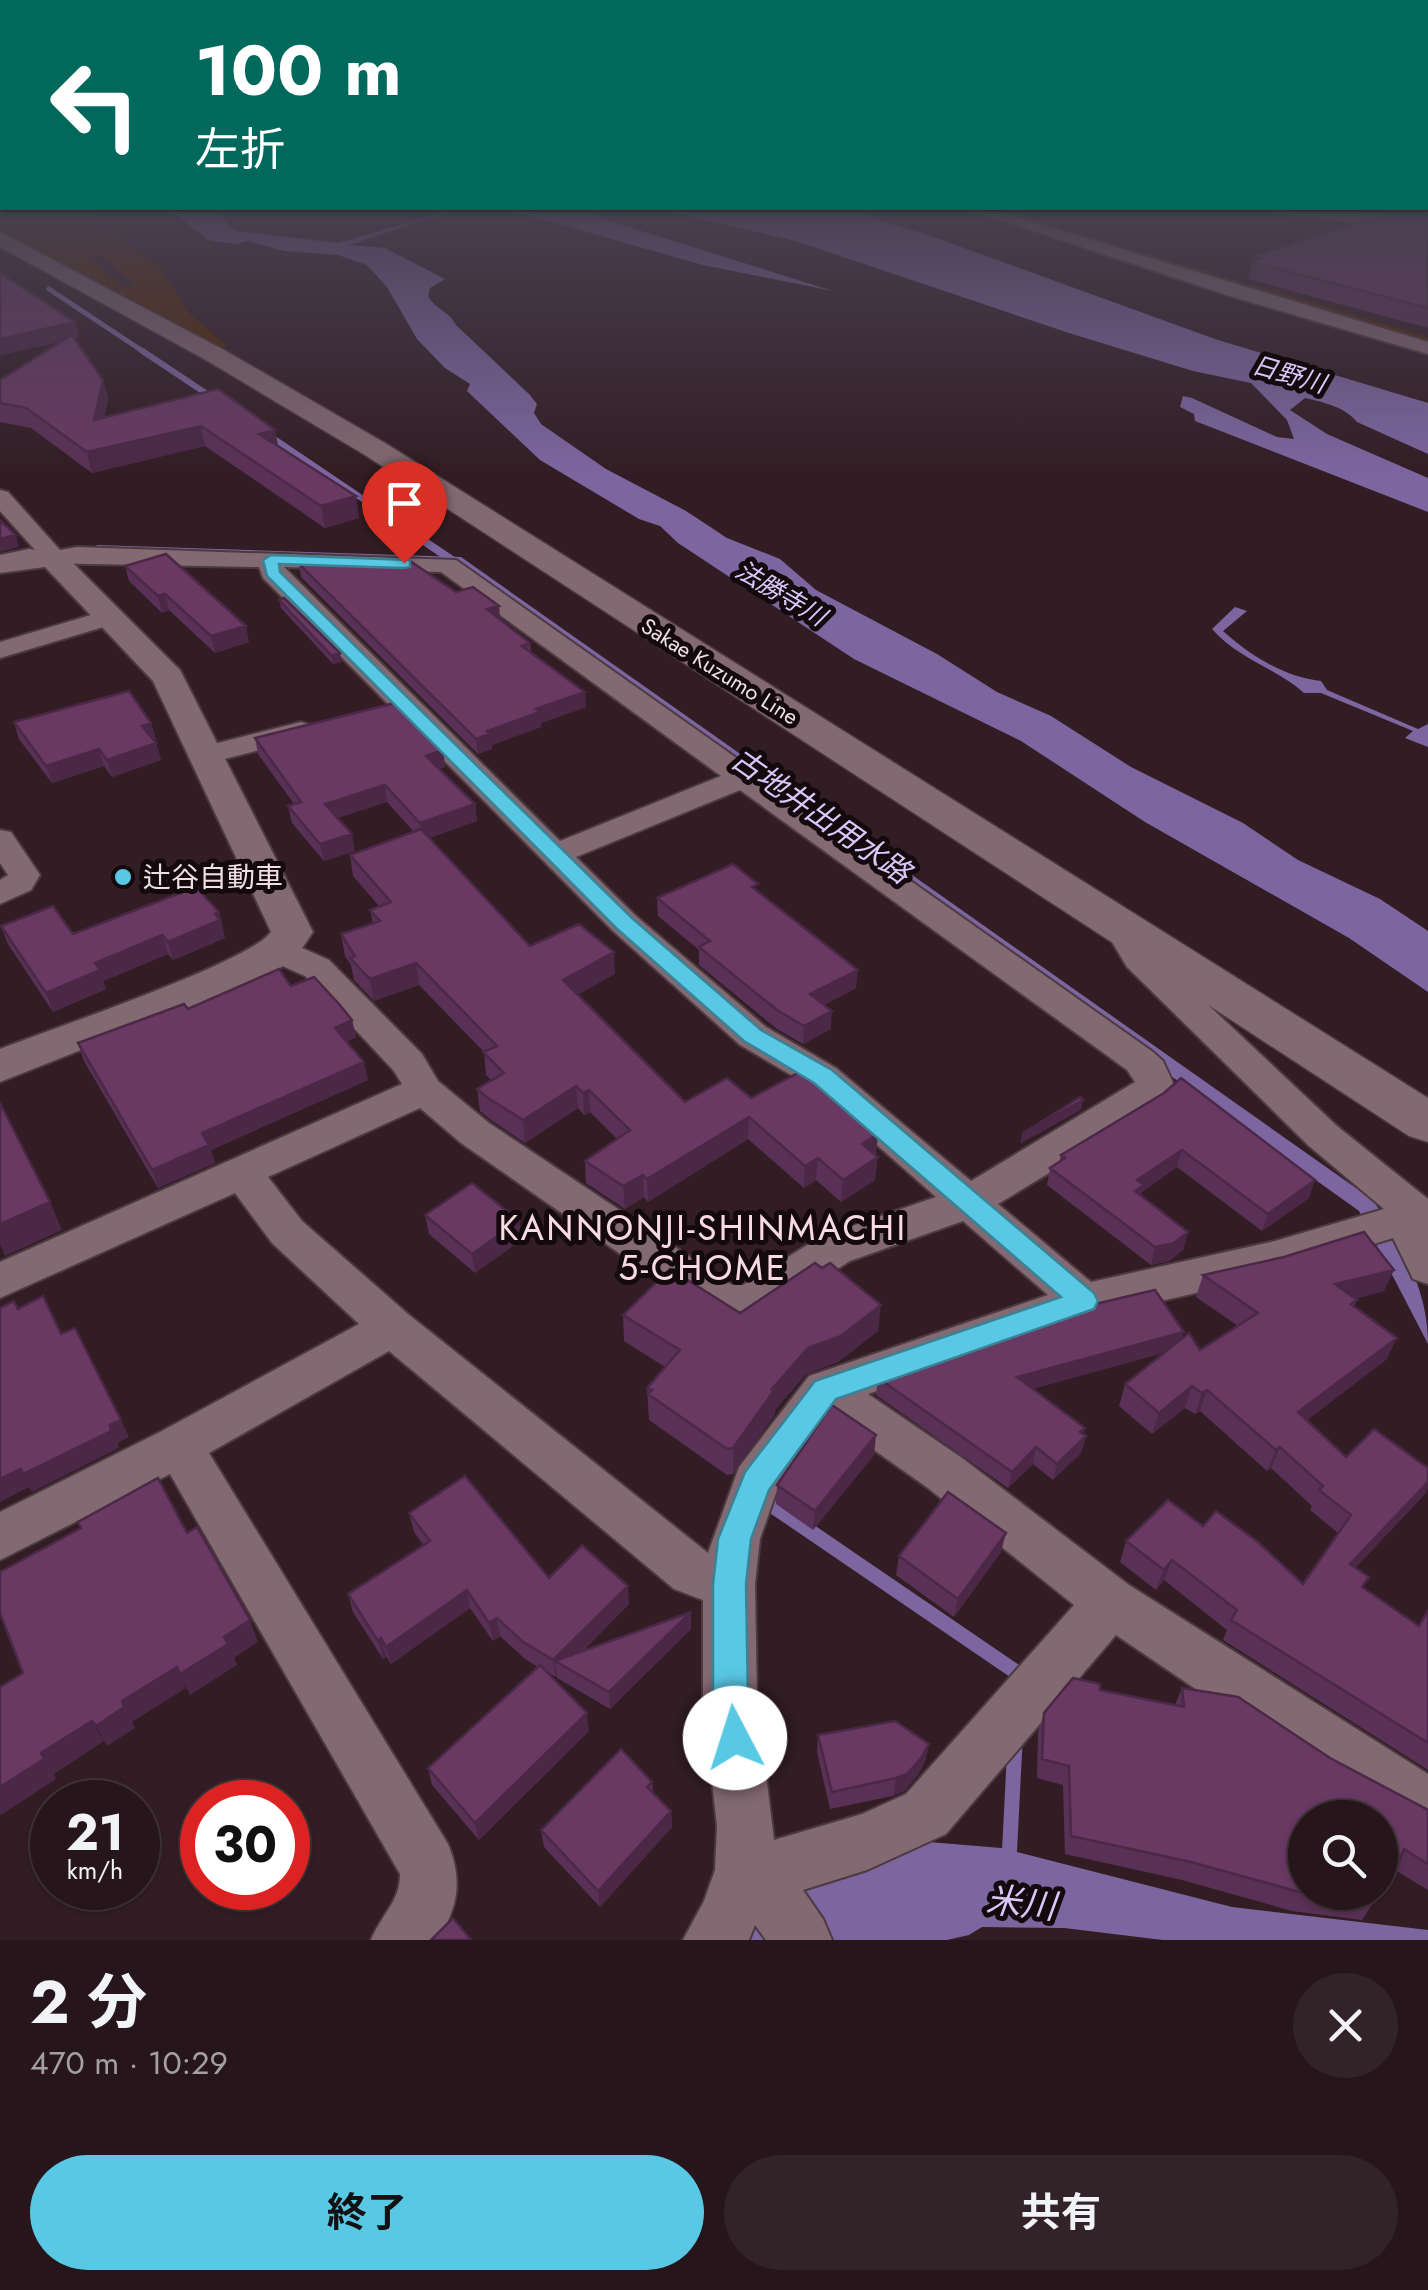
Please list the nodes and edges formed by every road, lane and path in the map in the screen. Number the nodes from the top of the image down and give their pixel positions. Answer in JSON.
{"nodes":[{"id":1,"x":104,"y":295,"type":"edge"},
{"id":2,"x":1245,"y":295,"type":"edge"},
{"id":3,"x":1428,"y":348,"type":"edge"},
{"id":4,"x":0,"y":497,"type":"edge"},
{"id":5,"x":49,"y":559,"type":"junction"},
{"id":6,"x":271,"y":560,"type":"junction"},
{"id":7,"x":0,"y":564,"type":"edge"},
{"id":8,"x":111,"y":617,"type":"junction"},
{"id":9,"x":0,"y":650,"type":"edge"},
{"id":10,"x":404,"y":706,"type":"junction"},
{"id":11,"x":368,"y":715,"type":"edge"},
{"id":12,"x":332,"y":723,"type":"edge"},
{"id":13,"x":208,"y":754,"type":"junction"},
{"id":14,"x":743,"y":778,"type":"junction"},
{"id":15,"x":0,"y":839,"type":"edge"},
{"id":16,"x":554,"y":855,"type":"junction"},
{"id":17,"x":0,"y":894,"type":"edge"},
{"id":18,"x":1120,"y":926,"type":"junction"},
{"id":19,"x":278,"y":951,"type":"junction"},
{"id":20,"x":0,"y":1066,"type":"edge"},
{"id":21,"x":424,"y":1090,"type":"junction"},
{"id":22,"x":1428,"y":1123,"type":"edge"},
{"id":23,"x":242,"y":1174,"type":"junction"},
{"id":24,"x":967,"y":1203,"type":"junction"},
{"id":25,"x":1400,"y":1222,"type":"edge"},
{"id":26,"x":1428,"y":1267,"type":"edge"},
{"id":27,"x":0,"y":1281,"type":"edge"},
{"id":28,"x":1084,"y":1301,"type":"junction"},
{"id":29,"x":392,"y":1327,"type":"junction"},
{"id":30,"x":825,"y":1390,"type":"junction"},
{"id":31,"x":179,"y":1446,"type":"junction"},
{"id":32,"x":0,"y":1536,"type":"edge"},
{"id":33,"x":729,"y":1584,"type":"junction"},
{"id":34,"x":1111,"y":1602,"type":"junction"},
{"id":35,"x":1428,"y":1806,"type":"edge"},
{"id":36,"x":772,"y":1896,"type":"edge"},
{"id":37,"x":400,"y":1940,"type":"edge"},
{"id":38,"x":713,"y":1940,"type":"edge"}],
"edges":[{"from":1,"to":18,"type":"main road","name":"Sakae Kuzumo Line"},
{"from":2,"to":3,"type":"street"},
{"from":4,"to":5,"type":"street"},
{"from":5,"to":6,"type":"street"},
{"from":5,"to":7,"type":"street"},
{"from":5,"to":8,"type":"street"},
{"from":6,"to":10,"type":"street"},
{"from":6,"to":14,"type":"street"},
{"from":8,"to":9,"type":"street"},
{"from":8,"to":13,"type":"street"},
{"from":10,"to":11,"type":"street"},
{"from":10,"to":16,"type":"street"},
{"from":12,"to":13,"type":"street"},
{"from":13,"to":19,"type":"street"},
{"from":14,"to":16,"type":"street"},
{"from":14,"to":24,"type":"street"},
{"from":15,"to":17,"type":"street"},
{"from":16,"to":24,"type":"street"},
{"from":18,"to":22,"type":"main road","name":"Sakae Kuzumo Line"},
{"from":18,"to":25,"type":"street"},
{"from":19,"to":20,"type":"street"},
{"from":19,"to":21,"type":"street"},
{"from":21,"to":23,"type":"street"},
{"from":21,"to":24,"type":"street"},
{"from":23,"to":27,"type":"street"},
{"from":23,"to":29,"type":"street"},
{"from":24,"to":28,"type":"street"},
{"from":25,"to":26,"type":"street"},
{"from":25,"to":28,"type":"street"},
{"from":28,"to":30,"type":"street"},
{"from":29,"to":31,"type":"street"},
{"from":29,"to":33,"type":"street"},
{"from":30,"to":33,"type":"street"},
{"from":30,"to":34,"type":"street"},
{"from":31,"to":32,"type":"street"},
{"from":31,"to":37,"type":"street"},
{"from":33,"to":36,"type":"street"},
{"from":34,"to":35,"type":"street"},
{"from":34,"to":36,"type":"street"},
{"from":36,"to":38,"type":"street"}]}
